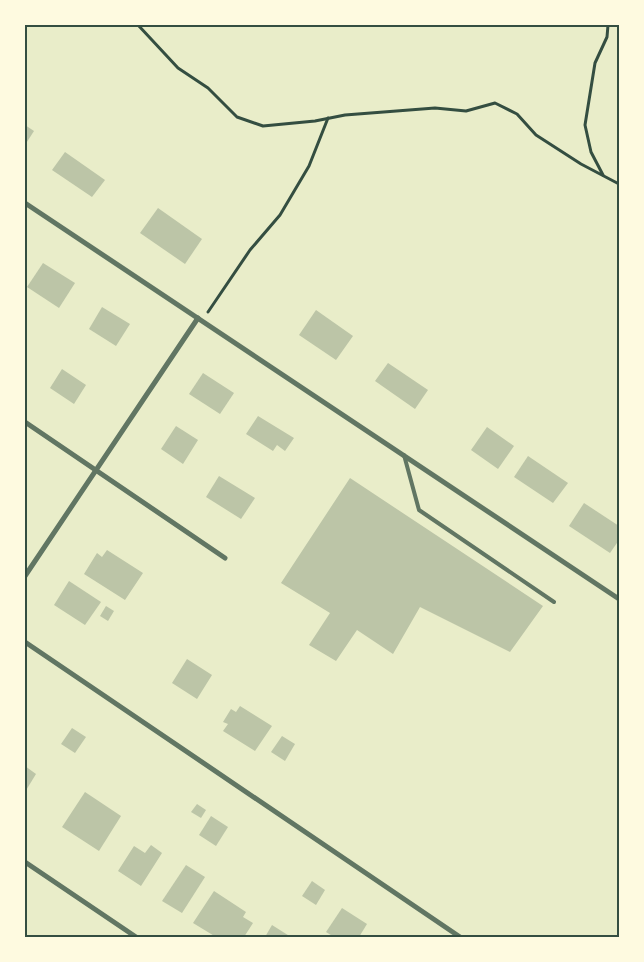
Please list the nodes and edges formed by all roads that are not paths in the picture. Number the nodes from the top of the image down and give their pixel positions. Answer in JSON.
{"nodes":[{"id":1,"x":25,"y":203,"type":"edge"},
{"id":2,"x":198,"y":318,"type":"junction"},
{"id":3,"x":25,"y":422,"type":"edge"},
{"id":4,"x":404,"y":455,"type":"junction"},
{"id":5,"x":97,"y":470,"type":"junction"},
{"id":6,"x":225,"y":558,"type":"dead end"},
{"id":7,"x":25,"y":576,"type":"edge"},
{"id":8,"x":619,"y":599,"type":"edge"},
{"id":9,"x":554,"y":602,"type":"dead end"},
{"id":10,"x":25,"y":642,"type":"edge"},
{"id":11,"x":25,"y":862,"type":"edge"},
{"id":12,"x":136,"y":937,"type":"edge"},
{"id":13,"x":460,"y":937,"type":"edge"}],
"edges":[{"from":1,"to":2,"type":"street"},
{"from":2,"to":4,"type":"street"},
{"from":2,"to":5,"type":"street"},
{"from":3,"to":5,"type":"street"},
{"from":4,"to":8,"type":"street"},
{"from":4,"to":9,"type":"lane"},
{"from":5,"to":6,"type":"street"},
{"from":5,"to":7,"type":"street"},
{"from":10,"to":13,"type":"street"},
{"from":11,"to":12,"type":"street"}]}
